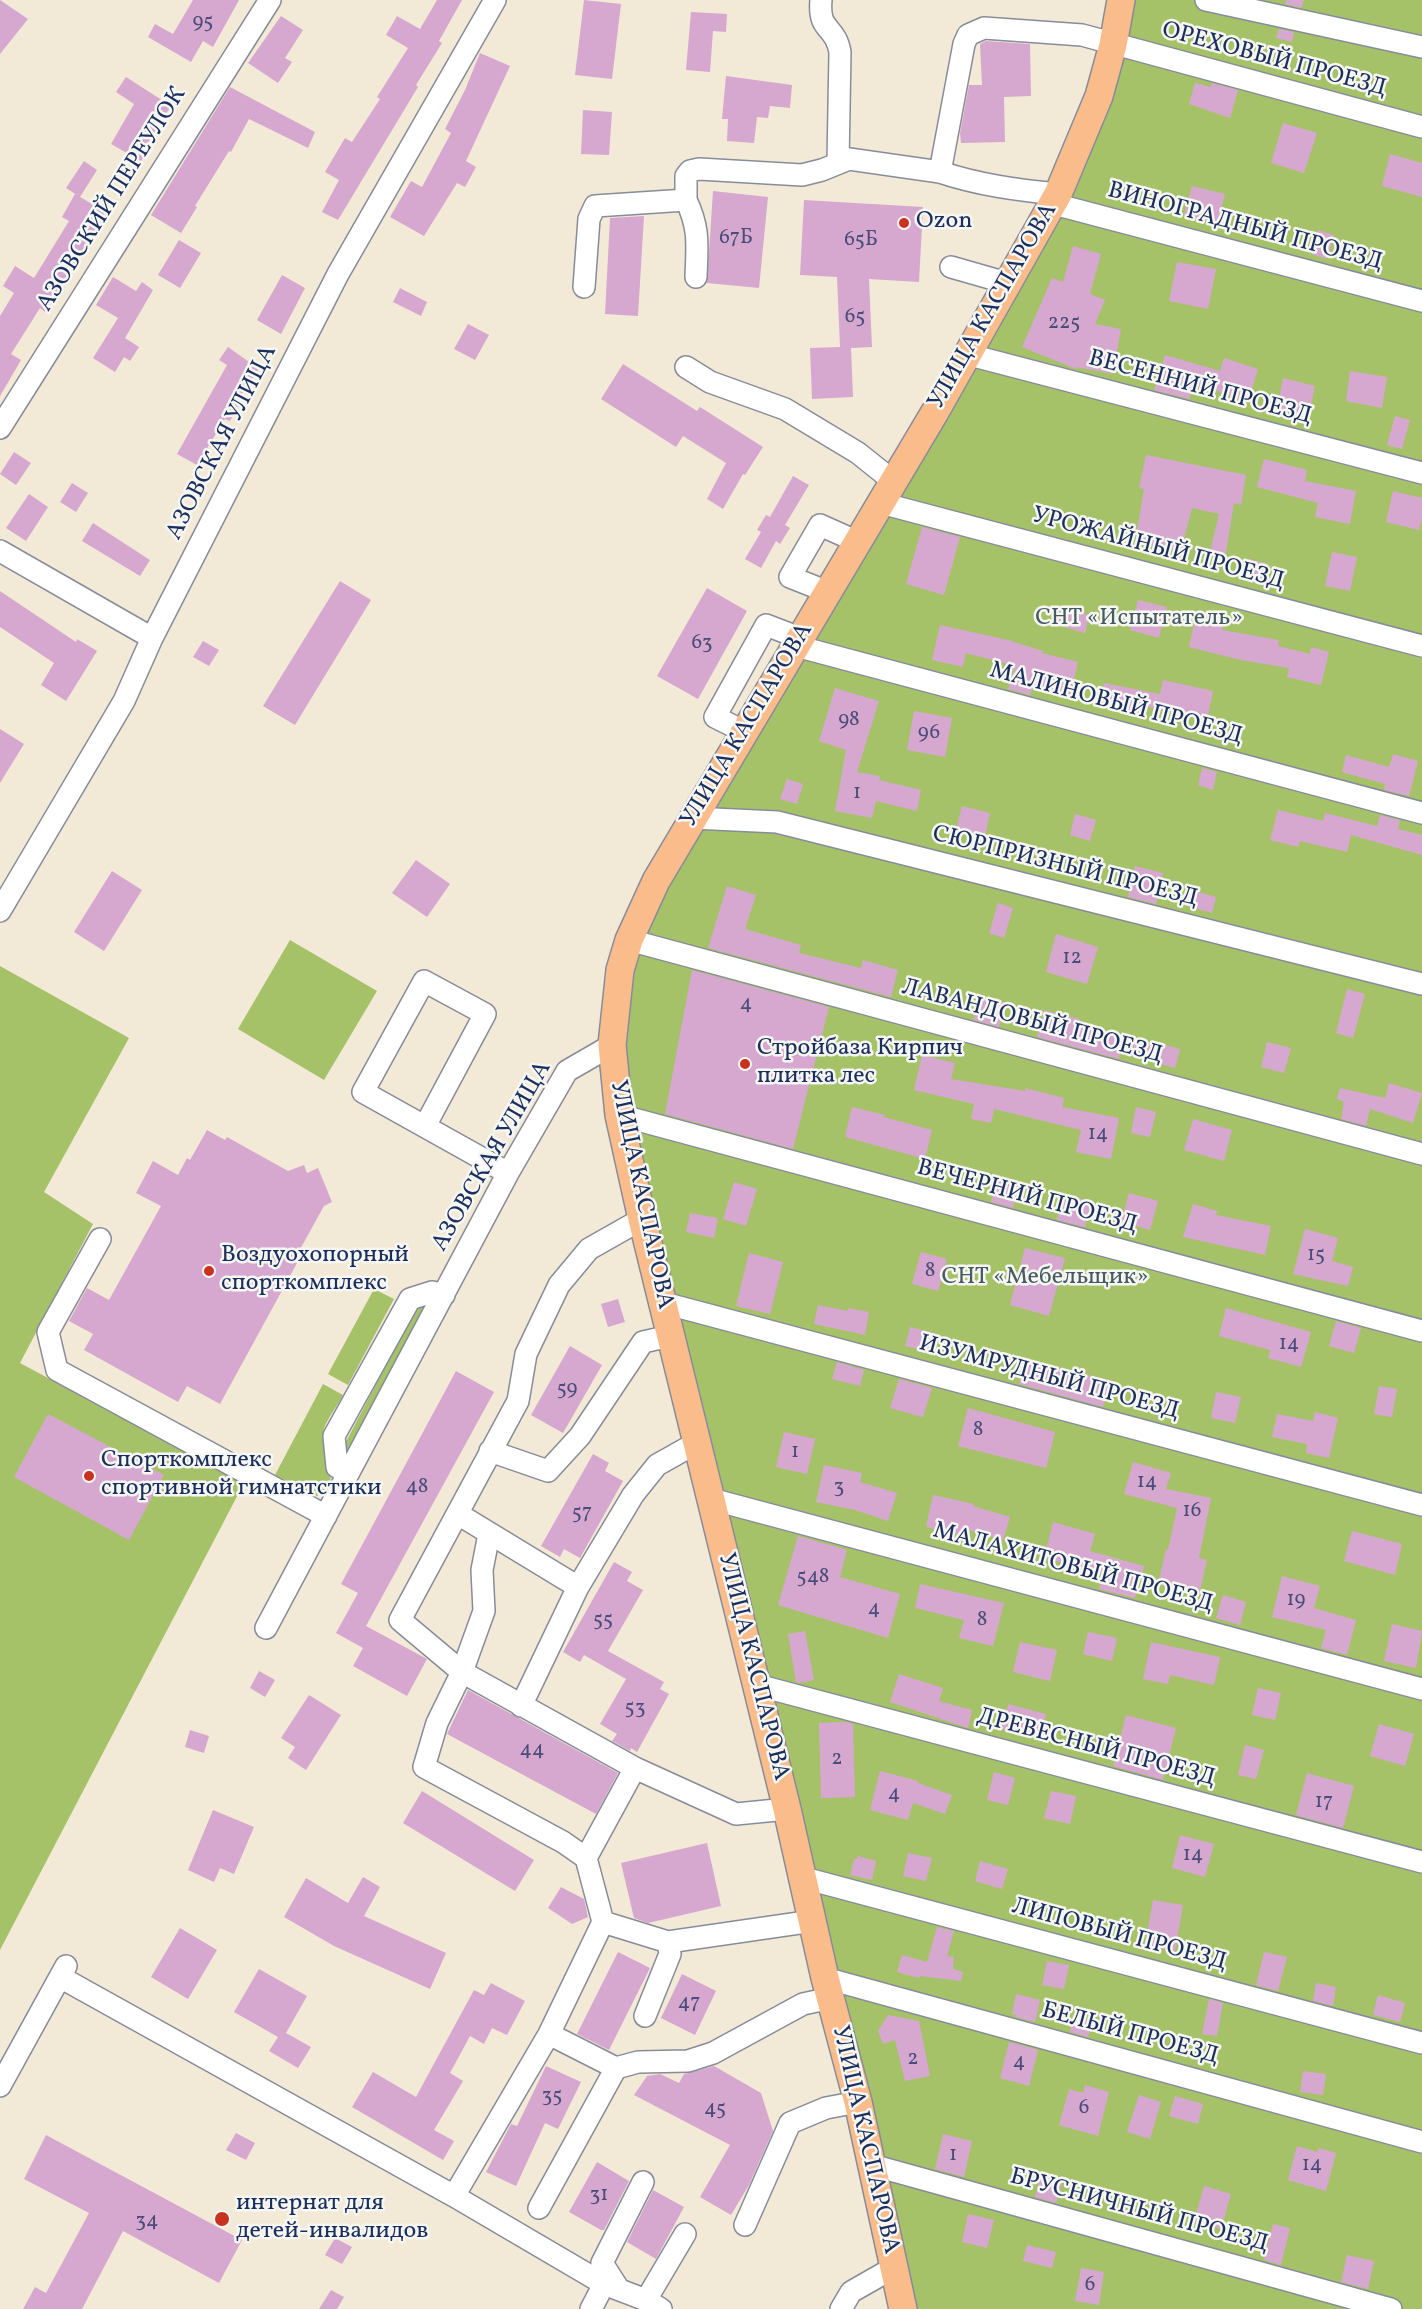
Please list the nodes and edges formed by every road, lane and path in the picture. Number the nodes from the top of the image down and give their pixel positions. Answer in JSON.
{"nodes":[{"id":1,"x":270,"y":0,"type":"edge"},
{"id":2,"x":495,"y":0,"type":"edge"},
{"id":3,"x":821,"y":0,"type":"edge"},
{"id":4,"x":1121,"y":0,"type":"edge"},
{"id":5,"x":1206,"y":0,"type":"edge"},
{"id":6,"x":1113,"y":45,"type":"junction"},
{"id":7,"x":1422,"y":47,"type":"edge"},
{"id":8,"x":1422,"y":127,"type":"edge"},
{"id":9,"x":838,"y":162,"type":"junction"},
{"id":10,"x":940,"y":172,"type":"junction"},
{"id":11,"x":1056,"y":199,"type":"junction"},
{"id":12,"x":686,"y":200,"type":"junction"},
{"id":13,"x":951,"y":267,"type":"dead end"},
{"id":14,"x":696,"y":277,"type":"dead end"},
{"id":15,"x":1007,"y":283,"type":"junction"},
{"id":16,"x":584,"y":287,"type":"dead end"},
{"id":17,"x":1422,"y":301,"type":"edge"},
{"id":18,"x":966,"y":354,"type":"junction"},
{"id":19,"x":686,"y":367,"type":"dead end"},
{"id":20,"x":0,"y":428,"type":"edge"},
{"id":21,"x":1422,"y":473,"type":"edge"},
{"id":22,"x":887,"y":492,"type":"junction"},
{"id":23,"x":858,"y":542,"type":"junction"},
{"id":24,"x":0,"y":551,"type":"edge"},
{"id":25,"x":828,"y":592,"type":"junction"},
{"id":26,"x":152,"y":638,"type":"junction"},
{"id":27,"x":798,"y":642,"type":"junction"},
{"id":28,"x":1422,"y":646,"type":"edge"},
{"id":29,"x":745,"y":732,"type":"junction"},
{"id":30,"x":1422,"y":813,"type":"edge"},
{"id":31,"x":693,"y":818,"type":"junction"},
{"id":32,"x":0,"y":911,"type":"edge"},
{"id":33,"x":629,"y":940,"type":"junction"},
{"id":34,"x":1422,"y":984,"type":"edge"},
{"id":35,"x":612,"y":1045,"type":"junction"},
{"id":36,"x":619,"y":1115,"type":"junction"},
{"id":37,"x":424,"y":1126,"type":"junction"},
{"id":38,"x":1422,"y":1154,"type":"edge"},
{"id":39,"x":508,"y":1173,"type":"junction"},
{"id":40,"x":642,"y":1220,"type":"junction"},
{"id":41,"x":100,"y":1239,"type":"dead end"},
{"id":42,"x":444,"y":1295,"type":"junction"},
{"id":43,"x":664,"y":1303,"type":"junction"},
{"id":44,"x":1422,"y":1330,"type":"edge"},
{"id":45,"x":670,"y":1336,"type":"junction"},
{"id":46,"x":698,"y":1442,"type":"junction"},
{"id":47,"x":490,"y":1451,"type":"junction"},
{"id":48,"x":348,"y":1474,"type":"junction"},
{"id":49,"x":711,"y":1499,"type":"junction"},
{"id":50,"x":1422,"y":1505,"type":"edge"},
{"id":51,"x":458,"y":1514,"type":"junction"},
{"id":52,"x":326,"y":1516,"type":"junction"},
{"id":53,"x":489,"y":1534,"type":"junction"},
{"id":54,"x":578,"y":1587,"type":"junction"},
{"id":55,"x":266,"y":1628,"type":"dead end"},
{"id":56,"x":462,"y":1672,"type":"junction"},
{"id":57,"x":757,"y":1685,"type":"junction"},
{"id":58,"x":1422,"y":1689,"type":"edge"},
{"id":59,"x":521,"y":1706,"type":"junction"},
{"id":60,"x":634,"y":1768,"type":"junction"},
{"id":61,"x":787,"y":1809,"type":"junction"},
{"id":62,"x":586,"y":1858,"type":"junction"},
{"id":63,"x":1422,"y":1863,"type":"edge"},
{"id":64,"x":804,"y":1878,"type":"junction"},
{"id":65,"x":813,"y":1921,"type":"junction"},
{"id":66,"x":603,"y":1922,"type":"junction"},
{"id":67,"x":668,"y":1942,"type":"junction"},
{"id":68,"x":828,"y":1988,"type":"junction"},
{"id":69,"x":645,"y":2016,"type":"dead end"},
{"id":70,"x":549,"y":2034,"type":"junction"},
{"id":71,"x":1422,"y":2043,"type":"edge"},
{"id":72,"x":616,"y":2068,"type":"junction"},
{"id":73,"x":0,"y":2086,"type":"edge"},
{"id":74,"x":858,"y":2102,"type":"junction"},
{"id":75,"x":1422,"y":2142,"type":"edge"},
{"id":76,"x":872,"y":2165,"type":"junction"},
{"id":77,"x":643,"y":2182,"type":"dead end"},
{"id":78,"x":454,"y":2196,"type":"junction"},
{"id":79,"x":539,"y":2208,"type":"dead end"},
{"id":80,"x":745,"y":2225,"type":"dead end"},
{"id":81,"x":685,"y":2235,"type":"dead end"},
{"id":82,"x":893,"y":2268,"type":"junction"},
{"id":83,"x":611,"y":2286,"type":"junction"},
{"id":84,"x":654,"y":2305,"type":"edge"},
{"id":85,"x":591,"y":2309,"type":"edge"},
{"id":86,"x":841,"y":2309,"type":"edge"},
{"id":87,"x":903,"y":2309,"type":"edge"},
{"id":88,"x":1391,"y":2309,"type":"edge"}],
"edges":[{"from":1,"to":20,"type":"street","name":"АЗОВСКИЙ ПЕРЕУЛОК"},
{"from":2,"to":26,"type":"street","name":"АЗОВСКАЯ УЛИЦА"},
{"from":3,"to":9,"type":"street"},
{"from":4,"to":6,"type":"main road","name":"УЛИЦА КАСПАРОВА"},
{"from":5,"to":7,"type":"street"},
{"from":6,"to":8,"type":"street","name":"ОРЕХОВЫЙ ПРОЕЗД"},
{"from":6,"to":10,"type":"street","name":"ОРЕХОВЫЙ ПРОЕЗД"},
{"from":6,"to":11,"type":"main road","name":"УЛИЦА КАСПАРОВА"},
{"from":9,"to":10,"type":"street","name":"ВИНОГРАДНЫЙ ПРОЕЗД"},
{"from":9,"to":12,"type":"street"},
{"from":10,"to":11,"type":"street","name":"ВИНОГРАДНЫЙ ПРОЕЗД"},
{"from":11,"to":15,"type":"main road","name":"УЛИЦА КАСПАРОВА"},
{"from":11,"to":17,"type":"street","name":"ВИНОГРАДНЫЙ ПРОЕЗД"},
{"from":12,"to":14,"type":"street"},
{"from":12,"to":16,"type":"street"},
{"from":13,"to":15,"type":"street"},
{"from":15,"to":18,"type":"main road","name":"УЛИЦА КАСПАРОВА"},
{"from":18,"to":21,"type":"street","name":"ВЕСЕННИЙ ПРОЕЗД"},
{"from":18,"to":22,"type":"main road","name":"УЛИЦА КАСПАРОВА"},
{"from":19,"to":22,"type":"street"},
{"from":22,"to":23,"type":"main road","name":"УЛИЦА КАСПАРОВА"},
{"from":22,"to":28,"type":"street","name":"УРОЖАЙНЫЙ ПРОЕЗД"},
{"from":23,"to":25,"type":"main road","name":"УЛИЦА КАСПАРОВА"},
{"from":23,"to":25,"type":"street"},
{"from":24,"to":26,"type":"street"},
{"from":25,"to":27,"type":"main road","name":"УЛИЦА КАСПАРОВА"},
{"from":26,"to":32,"type":"street","name":"АЗОВСКАЯ УЛИЦА"},
{"from":27,"to":29,"type":"main road","name":"УЛИЦА КАСПАРОВА"},
{"from":27,"to":29,"type":"street","name":"МАЛИНОВЫЙ ПРОЕЗД"},
{"from":27,"to":30,"type":"street","name":"МАЛИНОВЫЙ ПРОЕЗД"},
{"from":29,"to":31,"type":"main road","name":"УЛИЦА КАСПАРОВА"},
{"from":31,"to":33,"type":"main road","name":"УЛИЦА КАСПАРОВА"},
{"from":31,"to":34,"type":"street","name":"СЮРПРИЗНЫЙ ПРОЕЗД"},
{"from":33,"to":35,"type":"main road","name":"УЛИЦА КАСПАРОВА"},
{"from":33,"to":38,"type":"street","name":"ЛАВАНДОВЫЙ ПРОЕЗД"},
{"from":35,"to":36,"type":"main road","name":"УЛИЦА КАСПАРОВА"},
{"from":35,"to":39,"type":"street","name":"АЗОВСКАЯ УЛИЦА"},
{"from":36,"to":40,"type":"main road","name":"УЛИЦА КАСПАРОВА"},
{"from":36,"to":44,"type":"street","name":"ВЕЧЕРНИЙ ПРОЕЗД"},
{"from":37,"to":37,"type":"street"},
{"from":37,"to":39,"type":"street"},
{"from":39,"to":42,"type":"street","name":"АЗОВСКАЯ УЛИЦА"},
{"from":40,"to":43,"type":"main road","name":"УЛИЦА КАСПАРОВА"},
{"from":40,"to":47,"type":"street"},
{"from":41,"to":52,"type":"street"},
{"from":42,"to":48,"type":"street","name":"АЗОВСКАЯ УЛИЦА"},
{"from":42,"to":48,"type":"street"},
{"from":43,"to":45,"type":"main road","name":"УЛИЦА КАСПАРОВА"},
{"from":43,"to":50,"type":"street","name":"ИЗУМРУДНЫЙ ПРОЕЗД"},
{"from":45,"to":46,"type":"main road","name":"УЛИЦА КАСПАРОВА"},
{"from":45,"to":47,"type":"street"},
{"from":46,"to":49,"type":"main road","name":"УЛИЦА КАСПАРОВА"},
{"from":46,"to":54,"type":"street"},
{"from":47,"to":51,"type":"street"},
{"from":48,"to":52,"type":"street","name":"АЗОВСКАЯ УЛИЦА"},
{"from":49,"to":57,"type":"main road","name":"УЛИЦА КАСПАРОВА"},
{"from":49,"to":58,"type":"street","name":"МАЛАХИТОВЫЙ ПРОЕЗД"},
{"from":51,"to":53,"type":"street"},
{"from":51,"to":56,"type":"street"},
{"from":52,"to":55,"type":"street","name":"АЗОВСКАЯ УЛИЦА"},
{"from":53,"to":54,"type":"street"},
{"from":53,"to":56,"type":"street"},
{"from":54,"to":59,"type":"street"},
{"from":56,"to":59,"type":"street"},
{"from":56,"to":62,"type":"street"},
{"from":57,"to":61,"type":"main road","name":"УЛИЦА КАСПАРОВА"},
{"from":57,"to":63,"type":"street","name":"ДРЕВЕСНЫЙ ПРОЕЗД"},
{"from":59,"to":60,"type":"street"},
{"from":60,"to":61,"type":"street"},
{"from":60,"to":62,"type":"street"},
{"from":61,"to":64,"type":"main road","name":"УЛИЦА КАСПАРОВА"},
{"from":62,"to":66,"type":"street"},
{"from":64,"to":65,"type":"main road","name":"УЛИЦА КАСПАРОВА"},
{"from":64,"to":71,"type":"street","name":"ЛИПОВЫЙ ПРОЕЗД"},
{"from":65,"to":67,"type":"street"},
{"from":65,"to":68,"type":"main road","name":"УЛИЦА КАСПАРОВА"},
{"from":66,"to":67,"type":"street"},
{"from":66,"to":70,"type":"street"},
{"from":67,"to":69,"type":"street"},
{"from":68,"to":72,"type":"street"},
{"from":68,"to":74,"type":"main road","name":"УЛИЦА КАСПАРОВА"},
{"from":68,"to":75,"type":"street","name":"БЕЛЫЙ ПРОЕЗД"},
{"from":70,"to":72,"type":"street"},
{"from":70,"to":78,"type":"street"},
{"from":72,"to":79,"type":"street"},
{"from":73,"to":78,"type":"street"},
{"from":74,"to":76,"type":"main road","name":"УЛИЦА КАСПАРОВА"},
{"from":74,"to":80,"type":"street"},
{"from":76,"to":82,"type":"main road","name":"УЛИЦА КАСПАРОВА"},
{"from":76,"to":88,"type":"street","name":"БРУСНИЧНЫЙ ПРОЕЗД"},
{"from":77,"to":83,"type":"street"},
{"from":78,"to":83,"type":"street"},
{"from":81,"to":84,"type":"street"},
{"from":82,"to":86,"type":"street"},
{"from":82,"to":87,"type":"main road","name":"УЛИЦА КАСПАРОВА"},
{"from":83,"to":84,"type":"street"},
{"from":83,"to":85,"type":"street"}]}
